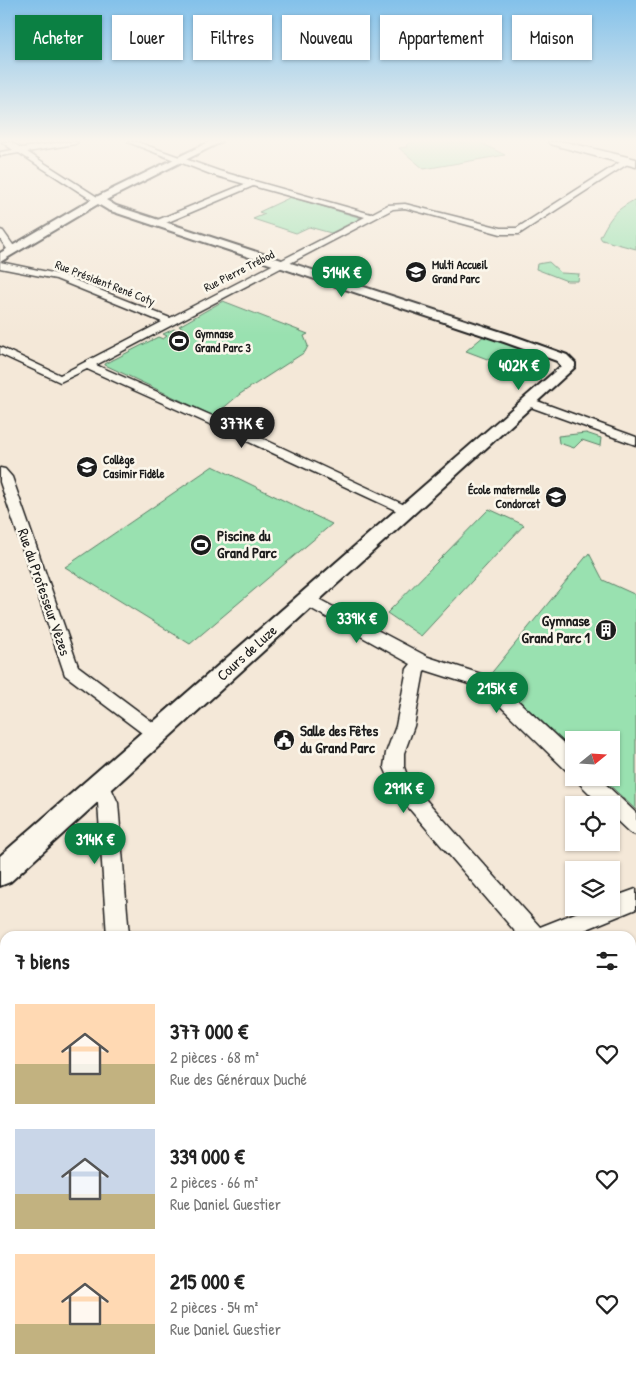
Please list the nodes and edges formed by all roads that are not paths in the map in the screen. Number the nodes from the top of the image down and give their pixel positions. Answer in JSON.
{"nodes":[{"id":1,"x":88,"y":206,"type":"edge"},
{"id":2,"x":109,"y":206,"type":"edge"},
{"id":3,"x":198,"y":206,"type":"edge"},
{"id":4,"x":335,"y":206,"type":"edge"},
{"id":5,"x":394,"y":206,"type":"edge"},
{"id":6,"x":405,"y":206,"type":"edge"},
{"id":7,"x":558,"y":206,"type":"edge"},
{"id":8,"x":373,"y":217,"type":"junction"},
{"id":9,"x":158,"y":223,"type":"junction"},
{"id":10,"x":0,"y":233,"type":"edge"},
{"id":11,"x":16,"y":249,"type":"junction"},
{"id":12,"x":0,"y":258,"type":"edge"},
{"id":13,"x":283,"y":264,"type":"junction"},
{"id":14,"x":0,"y":265,"type":"edge"},
{"id":15,"x":171,"y":322,"type":"junction"},
{"id":16,"x":0,"y":350,"type":"edge"},
{"id":17,"x":87,"y":365,"type":"junction"},
{"id":18,"x":529,"y":402,"type":"junction"},
{"id":19,"x":636,"y":441,"type":"edge"},
{"id":20,"x":0,"y":472,"type":"edge"},
{"id":21,"x":406,"y":511,"type":"junction"},
{"id":22,"x":307,"y":599,"type":"junction"},
{"id":23,"x":422,"y":662,"type":"junction"},
{"id":24,"x":156,"y":734,"type":"junction"},
{"id":25,"x":565,"y":756,"type":"edge"},
{"id":26,"x":100,"y":785,"type":"junction"},
{"id":27,"x":595,"y":786,"type":"edge"},
{"id":28,"x":636,"y":826,"type":"edge"},
{"id":29,"x":0,"y":874,"type":"edge"},
{"id":30,"x":636,"y":900,"type":"edge"},
{"id":31,"x":118,"y":931,"type":"edge"},
{"id":32,"x":528,"y":931,"type":"edge"},
{"id":33,"x":557,"y":931,"type":"edge"}],
"edges":[{"from":1,"to":11,"type":"street"},
{"from":2,"to":9,"type":"street"},
{"from":3,"to":9,"type":"street"},
{"from":4,"to":8,"type":"street"},
{"from":5,"to":8,"type":"street","name":"Rue Pierre Trébod"},
{"from":6,"to":7,"type":"street","name":"Rue Pierre Trébod"},
{"from":8,"to":13,"type":"street","name":"Rue Pierre Trébod"},
{"from":9,"to":13,"type":"street"},
{"from":10,"to":11,"type":"street"},
{"from":11,"to":12,"type":"street"},
{"from":13,"to":15,"type":"street","name":"Rue Pierre Trébod"},
{"from":13,"to":18,"type":"street","name":"Cours de Luze"},
{"from":14,"to":15,"type":"street","name":"Rue Président René Coty"},
{"from":15,"to":17,"type":"street","name":"Rue Pierre Trébod"},
{"from":16,"to":17,"type":"street","name":"Rue Pierre Trébod"},
{"from":17,"to":21,"type":"street"},
{"from":18,"to":19,"type":"street"},
{"from":18,"to":21,"type":"street","name":"Cours de Luze"},
{"from":20,"to":24,"type":"street","name":"Rue du Professeur Vèzes"},
{"from":21,"to":22,"type":"street","name":"Cours de Luze"},
{"from":22,"to":23,"type":"street"},
{"from":22,"to":24,"type":"street","name":"Cours de Luze"},
{"from":23,"to":25,"type":"street"},
{"from":23,"to":32,"type":"street"},
{"from":24,"to":26,"type":"street","name":"Cours de Luze"},
{"from":26,"to":29,"type":"street","name":"Cours de Luze"},
{"from":26,"to":31,"type":"street"},
{"from":27,"to":28,"type":"street"},
{"from":30,"to":33,"type":"street"}]}
